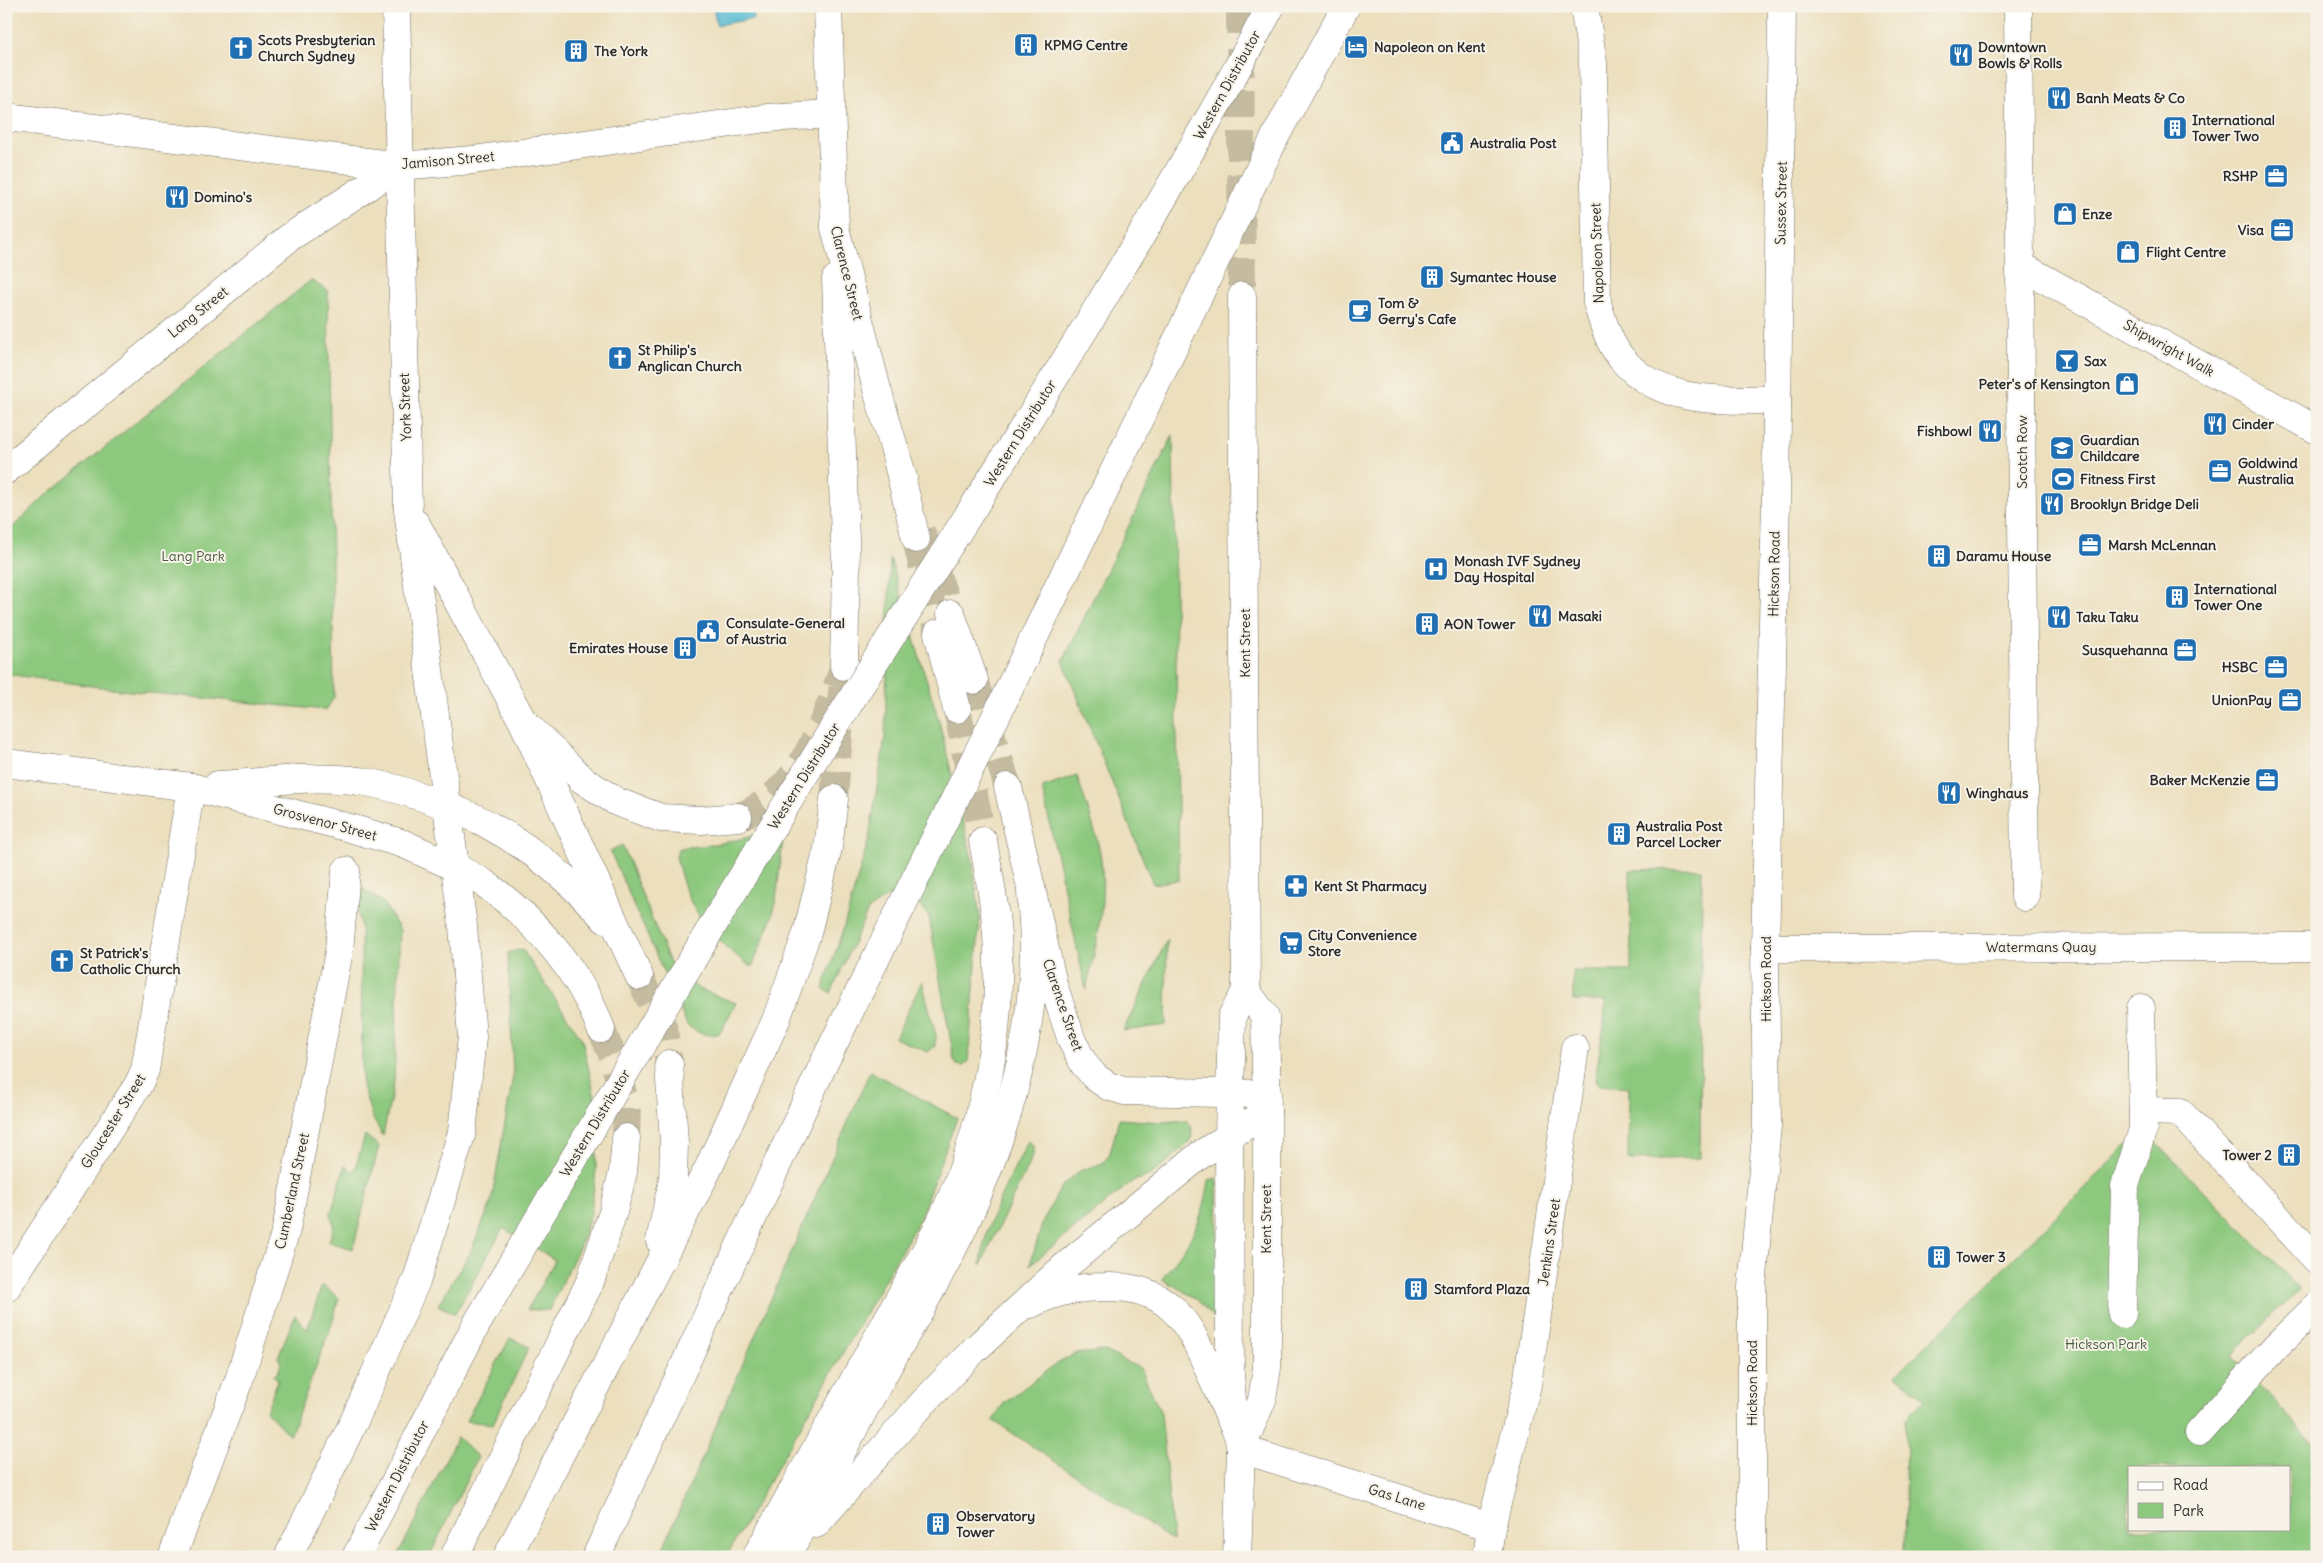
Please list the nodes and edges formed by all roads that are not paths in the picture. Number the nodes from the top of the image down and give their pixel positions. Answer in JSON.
{"nodes":[{"id":1,"x":396,"y":6,"type":"edge"},
{"id":2,"x":828,"y":6,"type":"edge"},
{"id":3,"x":1271,"y":6,"type":"edge"},
{"id":4,"x":1346,"y":6,"type":"edge"},
{"id":5,"x":1584,"y":6,"type":"edge"},
{"id":6,"x":1782,"y":6,"type":"edge"},
{"id":7,"x":2018,"y":6,"type":"edge"},
{"id":8,"x":830,"y":114,"type":"junction"},
{"id":9,"x":6,"y":117,"type":"edge"},
{"id":10,"x":399,"y":166,"type":"junction"},
{"id":11,"x":835,"y":228,"type":"junction"},
{"id":12,"x":2021,"y":266,"type":"junction"},
{"id":13,"x":1242,"y":296,"type":"tunnel mouth"},
{"id":14,"x":1777,"y":400,"type":"junction"},
{"id":15,"x":2317,"y":430,"type":"edge"},
{"id":16,"x":6,"y":470,"type":"edge"},
{"id":17,"x":408,"y":510,"type":"junction"},
{"id":18,"x":918,"y":535,"type":"tunnel mouth"},
{"id":19,"x":844,"y":666,"type":"dead end"},
{"id":20,"x":974,"y":680,"type":"tunnel mouth"},
{"id":21,"x":957,"y":709,"type":"tunnel mouth"},
{"id":22,"x":522,"y":720,"type":"junction"},
{"id":23,"x":6,"y":763,"type":"edge"},
{"id":24,"x":191,"y":787,"type":"junction"},
{"id":25,"x":1008,"y":787,"type":"tunnel mouth"},
{"id":26,"x":834,"y":799,"type":"tunnel mouth"},
{"id":27,"x":447,"y":806,"type":"junction"},
{"id":28,"x":738,"y":817,"type":"tunnel mouth"},
{"id":29,"x":983,"y":840,"type":"tunnel mouth"},
{"id":30,"x":455,"y":867,"type":"junction"},
{"id":31,"x":346,"y":871,"type":"dead end"},
{"id":32,"x":1031,"y":892,"type":"junction"},
{"id":33,"x":2025,"y":897,"type":"dead end"},
{"id":34,"x":2317,"y":947,"type":"edge"},
{"id":35,"x":1765,"y":948,"type":"junction"},
{"id":36,"x":626,"y":951,"type":"junction"},
{"id":37,"x":638,"y":976,"type":"tunnel mouth"},
{"id":38,"x":1246,"y":991,"type":"junction"},
{"id":39,"x":2141,"y":1008,"type":"dead end"},
{"id":40,"x":601,"y":1030,"type":"tunnel mouth"},
{"id":41,"x":1575,"y":1048,"type":"dead end"},
{"id":42,"x":669,"y":1064,"type":"tunnel mouth"},
{"id":43,"x":1230,"y":1094,"type":"junction"},
{"id":44,"x":1267,"y":1103,"type":"junction"},
{"id":45,"x":2142,"y":1111,"type":"junction"},
{"id":46,"x":1229,"y":1135,"type":"junction"},
{"id":47,"x":626,"y":1138,"type":"tunnel mouth"},
{"id":48,"x":2317,"y":1260,"type":"edge"},
{"id":49,"x":6,"y":1288,"type":"edge"},
{"id":50,"x":2317,"y":1306,"type":"edge"},
{"id":51,"x":1016,"y":1311,"type":"junction"},
{"id":52,"x":2122,"y":1314,"type":"dead end"},
{"id":53,"x":607,"y":1364,"type":"junction"},
{"id":54,"x":2199,"y":1432,"type":"dead end"},
{"id":55,"x":1239,"y":1441,"type":"junction"},
{"id":56,"x":1492,"y":1527,"type":"junction"},
{"id":57,"x":172,"y":1557,"type":"edge"},
{"id":58,"x":288,"y":1557,"type":"edge"},
{"id":59,"x":356,"y":1557,"type":"edge"},
{"id":60,"x":454,"y":1557,"type":"edge"},
{"id":61,"x":508,"y":1557,"type":"edge"},
{"id":62,"x":596,"y":1557,"type":"edge"},
{"id":63,"x":756,"y":1557,"type":"edge"},
{"id":64,"x":786,"y":1557,"type":"edge"},
{"id":65,"x":1237,"y":1557,"type":"edge"},
{"id":66,"x":1486,"y":1557,"type":"edge"},
{"id":67,"x":1752,"y":1557,"type":"edge"}],
"edges":[{"from":1,"to":10,"type":"main road","name":"York Street"},
{"from":2,"to":8,"type":"main road","name":"Clarence Street"},
{"from":3,"to":59,"type":"main road","name":"Western Distributor","bridge":true},
{"from":4,"to":62,"type":"main road","bridge":true},
{"from":5,"to":14,"type":"main road","name":"Napoleon Street"},
{"from":6,"to":14,"type":"main road","name":"Sussex Street"},
{"from":7,"to":12,"type":"main road","name":"Scotch Row"},
{"from":8,"to":10,"type":"main road","name":"Jamison Street"},
{"from":8,"to":11,"type":"main road","name":"Clarence Street"},
{"from":9,"to":10,"type":"main road","name":"Jamison Street"},
{"from":10,"to":16,"type":"main road","name":"Lang Street"},
{"from":10,"to":17,"type":"main road","name":"York Street"},
{"from":11,"to":18,"type":"main road","name":"Clarence Street"},
{"from":11,"to":19,"type":"main road"},
{"from":12,"to":15,"type":"main road","name":"Shipwright Walk"},
{"from":12,"to":33,"type":"main road","name":"Scotch Row"},
{"from":13,"to":38,"type":"main road","name":"Kent Street"},
{"from":14,"to":35,"type":"main road","name":"Hickson Road"},
{"from":17,"to":22,"type":"main road"},
{"from":17,"to":27,"type":"main road","name":"York Street"},
{"from":20,"to":21,"type":"main road"},
{"from":22,"to":28,"type":"main road"},
{"from":22,"to":36,"type":"main road"},
{"from":23,"to":24,"type":"main road","name":"Grosvenor Street"},
{"from":24,"to":27,"type":"main road","name":"Grosvenor Street"},
{"from":24,"to":30,"type":"main road","name":"Grosvenor Street"},
{"from":24,"to":49,"type":"main road","name":"Gloucester Street"},
{"from":25,"to":32,"type":"main road","name":"Clarence Street"},
{"from":26,"to":53,"type":"main road"},
{"from":27,"to":30,"type":"main road","name":"York Street"},
{"from":27,"to":36,"type":"main road","name":"Grosvenor Street"},
{"from":29,"to":63,"type":"main road"},
{"from":30,"to":40,"type":"main road","name":"Grosvenor Street"},
{"from":30,"to":58,"type":"main road","name":"York Street"},
{"from":31,"to":57,"type":"main road","name":"Cumberland Street"},
{"from":32,"to":43,"type":"main road","name":"Clarence Street"},
{"from":32,"to":64,"type":"main road"},
{"from":34,"to":35,"type":"main road","name":"Watermans Quay"},
{"from":35,"to":67,"type":"main road","name":"Hickson Road"},
{"from":36,"to":37,"type":"main road"},
{"from":38,"to":43,"type":"main road","name":"Kent Street"},
{"from":38,"to":44,"type":"main road","name":"Kent Street"},
{"from":39,"to":45,"type":"main road"},
{"from":41,"to":56,"type":"main road","name":"Jenkins Street"},
{"from":42,"to":53,"type":"main road"},
{"from":43,"to":44,"type":"main road","name":"Clarence Street"},
{"from":43,"to":46,"type":"main road","name":"Kent Street"},
{"from":44,"to":46,"type":"main road"},
{"from":44,"to":55,"type":"main road","name":"Kent Street"},
{"from":45,"to":48,"type":"main road"},
{"from":45,"to":52,"type":"main road"},
{"from":46,"to":51,"type":"main road"},
{"from":46,"to":55,"type":"main road","name":"Kent Street"},
{"from":47,"to":60,"type":"main road"},
{"from":50,"to":54,"type":"main road"},
{"from":51,"to":55,"type":"main road"},
{"from":51,"to":64,"type":"main road"},
{"from":53,"to":61,"type":"main road"},
{"from":55,"to":56,"type":"main road","name":"Gas Lane"},
{"from":55,"to":65,"type":"main road","name":"Kent Street"},
{"from":56,"to":66,"type":"main road"}]}
